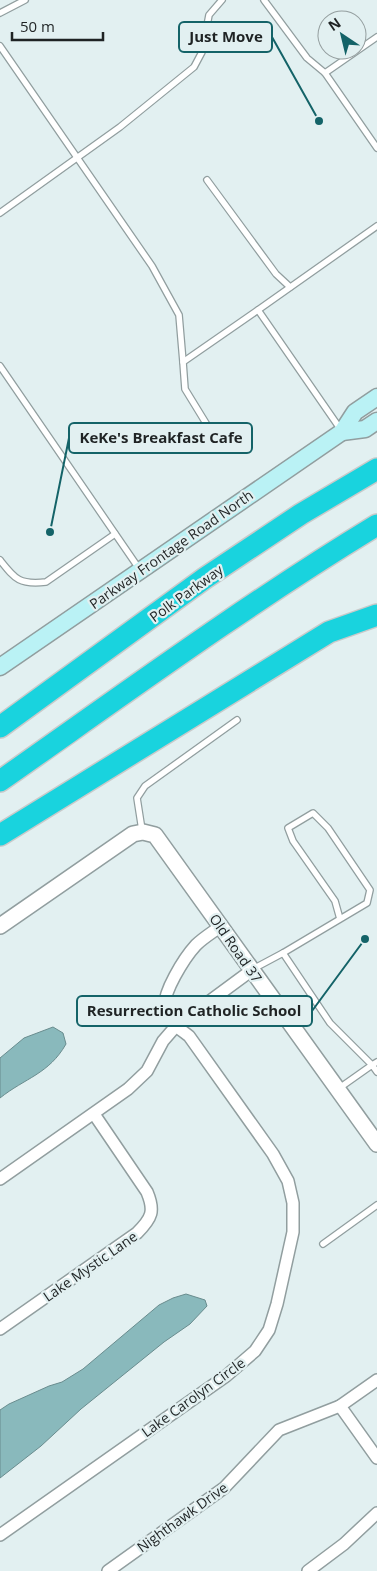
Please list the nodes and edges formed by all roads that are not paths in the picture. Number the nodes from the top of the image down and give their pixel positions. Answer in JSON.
{"nodes":[{"id":1,"x":25,"y":0,"type":"edge"},
{"id":2,"x":222,"y":0,"type":"edge"},
{"id":3,"x":264,"y":0,"type":"edge"},
{"id":4,"x":0,"y":13,"type":"edge"},
{"id":5,"x":377,"y":38,"type":"edge"},
{"id":6,"x":0,"y":46,"type":"edge"},
{"id":7,"x":325,"y":74,"type":"junction"},
{"id":8,"x":377,"y":148,"type":"edge"},
{"id":9,"x":78,"y":159,"type":"junction"},
{"id":10,"x":207,"y":180,"type":"dead end"},
{"id":11,"x":0,"y":213,"type":"edge"},
{"id":12,"x":377,"y":226,"type":"edge"},
{"id":13,"x":290,"y":287,"type":"junction"},
{"id":14,"x":258,"y":310,"type":"junction"},
{"id":15,"x":183,"y":362,"type":"junction"},
{"id":16,"x":0,"y":366,"type":"edge"},
{"id":17,"x":377,"y":398,"type":"edge"},
{"id":18,"x":377,"y":421,"type":"edge"},
{"id":19,"x":342,"y":432,"type":"junction"},
{"id":20,"x":212,"y":433,"type":"dead end"},
{"id":21,"x":377,"y":469,"type":"edge"},
{"id":22,"x":377,"y":525,"type":"edge"},
{"id":23,"x":115,"y":534,"type":"junction"},
{"id":24,"x":0,"y":560,"type":"edge"},
{"id":25,"x":141,"y":571,"type":"junction"},
{"id":26,"x":377,"y":615,"type":"edge"},
{"id":27,"x":0,"y":667,"type":"edge"},
{"id":28,"x":237,"y":720,"type":"dead end"},
{"id":29,"x":0,"y":727,"type":"edge"},
{"id":30,"x":0,"y":780,"type":"edge"},
{"id":31,"x":143,"y":832,"type":"junction"},
{"id":32,"x":0,"y":835,"type":"edge"},
{"id":33,"x":340,"y":919,"type":"junction"},
{"id":34,"x":0,"y":926,"type":"edge"},
{"id":35,"x":221,"y":926,"type":"junction"},
{"id":36,"x":283,"y":953,"type":"junction"},
{"id":37,"x":252,"y":970,"type":"junction"},
{"id":38,"x":176,"y":1026,"type":"junction"},
{"id":39,"x":374,"y":1063,"type":"edge"},
{"id":40,"x":377,"y":1072,"type":"edge"},
{"id":41,"x":338,"y":1090,"type":"junction"},
{"id":42,"x":94,"y":1114,"type":"junction"},
{"id":43,"x":377,"y":1144,"type":"edge"},
{"id":44,"x":0,"y":1179,"type":"edge"},
{"id":45,"x":377,"y":1205,"type":"edge"},
{"id":46,"x":324,"y":1244,"type":"dead end"},
{"id":47,"x":0,"y":1329,"type":"edge"},
{"id":48,"x":377,"y":1380,"type":"edge"},
{"id":49,"x":340,"y":1406,"type":"junction"},
{"id":50,"x":377,"y":1458,"type":"edge"},
{"id":51,"x":377,"y":1513,"type":"edge"},
{"id":52,"x":0,"y":1535,"type":"edge"},
{"id":53,"x":108,"y":1571,"type":"edge"},
{"id":54,"x":308,"y":1571,"type":"edge"}],
"edges":[{"from":1,"to":4,"type":"lane"},
{"from":2,"to":9,"type":"lane"},
{"from":3,"to":7,"type":"lane"},
{"from":5,"to":7,"type":"lane"},
{"from":6,"to":9,"type":"lane"},
{"from":7,"to":8,"type":"lane"},
{"from":9,"to":11,"type":"lane"},
{"from":9,"to":15,"type":"lane"},
{"from":10,"to":13,"type":"lane"},
{"from":12,"to":13,"type":"lane"},
{"from":13,"to":14,"type":"lane"},
{"from":14,"to":15,"type":"lane"},
{"from":14,"to":19,"type":"lane"},
{"from":15,"to":20,"type":"lane"},
{"from":16,"to":23,"type":"lane"},
{"from":17,"to":19,"type":"main road","name":"Parkway Frontage Road North"},
{"from":18,"to":19,"type":"main road","name":"Parkway Frontage Road North"},
{"from":19,"to":25,"type":"main road","name":"Parkway Frontage Road North"},
{"from":21,"to":29,"type":"highway","name":"Polk Parkway"},
{"from":22,"to":30,"type":"highway"},
{"from":23,"to":24,"type":"lane"},
{"from":23,"to":25,"type":"lane"},
{"from":25,"to":27,"type":"main road","name":"Parkway Frontage Road North"},
{"from":26,"to":32,"type":"highway"},
{"from":28,"to":31,"type":"lane"},
{"from":31,"to":34,"type":"street"},
{"from":31,"to":35,"type":"street","name":"Old Road 37"},
{"from":33,"to":33,"type":"lane"},
{"from":33,"to":36,"type":"lane"},
{"from":35,"to":37,"type":"street","name":"Old Road 37"},
{"from":35,"to":38,"type":"street","name":"Lake Carolyn Circle"},
{"from":36,"to":37,"type":"lane"},
{"from":36,"to":39,"type":"lane"},
{"from":37,"to":38,"type":"street"},
{"from":37,"to":41,"type":"street","name":"Old Road 37"},
{"from":38,"to":42,"type":"street"},
{"from":38,"to":52,"type":"street","name":"Lake Carolyn Circle"},
{"from":39,"to":40,"type":"lane"},
{"from":39,"to":41,"type":"lane"},
{"from":41,"to":43,"type":"street","name":"Old Road 37"},
{"from":42,"to":44,"type":"street"},
{"from":42,"to":47,"type":"street","name":"Lake Mystic Lane"},
{"from":45,"to":46,"type":"lane"},
{"from":48,"to":49,"type":"street","name":"Nighthawk Drive"},
{"from":49,"to":50,"type":"street"},
{"from":49,"to":53,"type":"street","name":"Nighthawk Drive"},
{"from":51,"to":54,"type":"street"}]}
